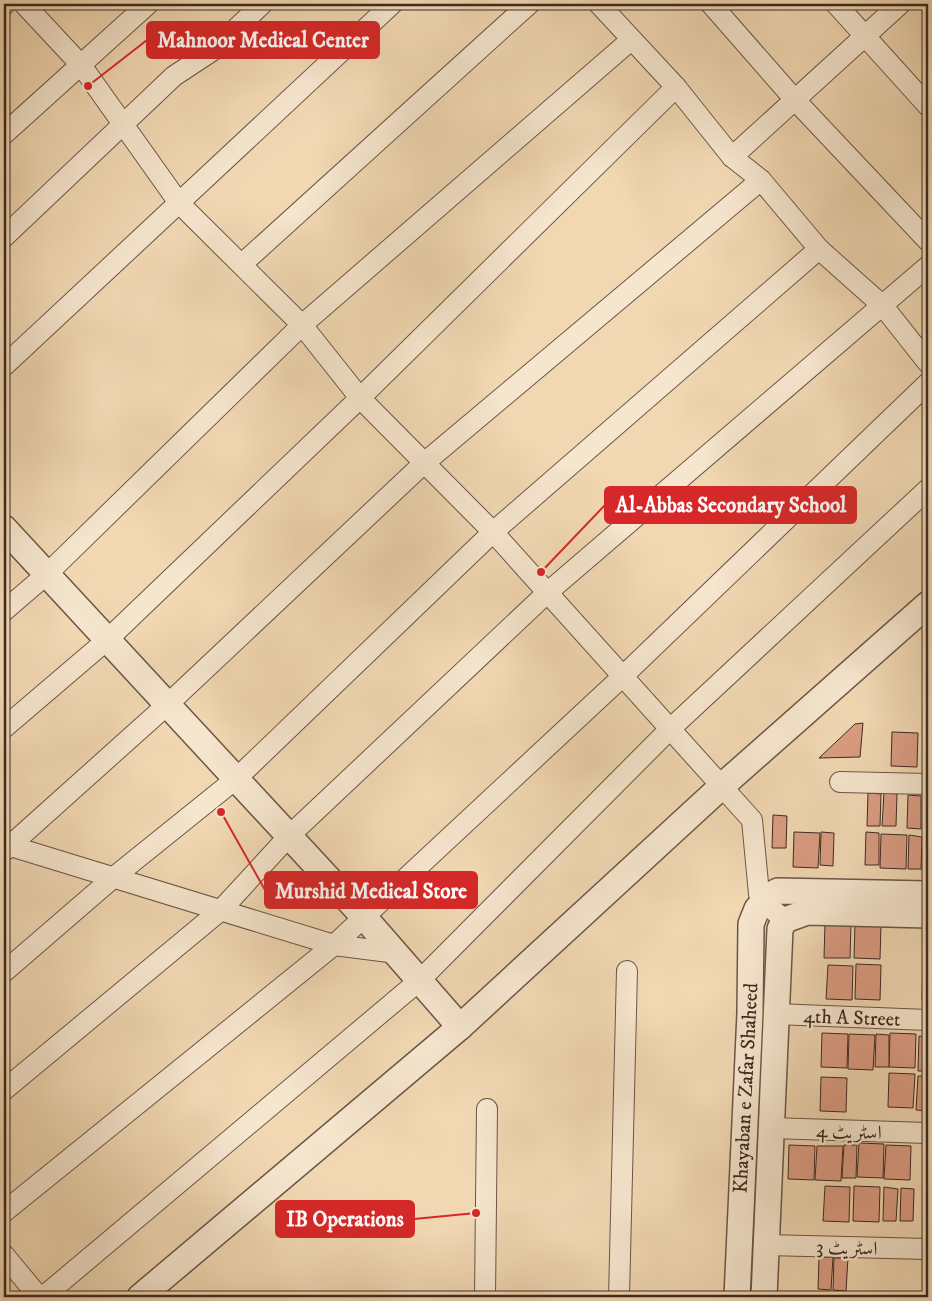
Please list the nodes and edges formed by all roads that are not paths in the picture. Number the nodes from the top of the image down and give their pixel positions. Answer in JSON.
{"nodes":[{"id":1,"x":24,"y":4,"type":"edge"},
{"id":2,"x":148,"y":4,"type":"edge"},
{"id":3,"x":262,"y":4,"type":"edge"},
{"id":4,"x":392,"y":4,"type":"edge"},
{"id":5,"x":529,"y":4,"type":"edge"},
{"id":6,"x":599,"y":4,"type":"edge"},
{"id":7,"x":711,"y":4,"type":"edge"},
{"id":8,"x":836,"y":4,"type":"edge"},
{"id":9,"x":900,"y":4,"type":"edge"},
{"id":10,"x":864,"y":36,"type":"junction"},
{"id":11,"x":631,"y":40,"type":"junction"},
{"id":12,"x":81,"y":65,"type":"junction"},
{"id":13,"x":676,"y":87,"type":"junction"},
{"id":14,"x":795,"y":100,"type":"junction"},
{"id":15,"x":928,"y":106,"type":"edge"},
{"id":16,"x":122,"y":124,"type":"junction"},
{"id":17,"x":4,"y":134,"type":"edge"},
{"id":18,"x":732,"y":157,"type":"junction"},
{"id":19,"x":761,"y":180,"type":"junction"},
{"id":20,"x":179,"y":203,"type":"junction"},
{"id":21,"x":4,"y":237,"type":"edge"},
{"id":22,"x":928,"y":241,"type":"edge"},
{"id":23,"x":819,"y":249,"type":"junction"},
{"id":24,"x":242,"y":264,"type":"junction"},
{"id":25,"x":928,"y":266,"type":"edge"},
{"id":26,"x":883,"y":306,"type":"junction"},
{"id":27,"x":302,"y":325,"type":"junction"},
{"id":28,"x":928,"y":363,"type":"edge"},
{"id":29,"x":4,"y":366,"type":"edge"},
{"id":30,"x":928,"y":383,"type":"edge"},
{"id":31,"x":360,"y":398,"type":"junction"},
{"id":32,"x":423,"y":464,"type":"junction"},
{"id":33,"x":928,"y":489,"type":"edge"},
{"id":34,"x":4,"y":528,"type":"edge"},
{"id":35,"x":493,"y":532,"type":"junction"},
{"id":36,"x":47,"y":574,"type":"junction"},
{"id":37,"x":548,"y":592,"type":"junction"},
{"id":38,"x":928,"y":604,"type":"edge"},
{"id":39,"x":4,"y":611,"type":"edge"},
{"id":40,"x":107,"y":640,"type":"junction"},
{"id":41,"x":622,"y":676,"type":"junction"},
{"id":42,"x":168,"y":704,"type":"junction"},
{"id":43,"x":4,"y":728,"type":"edge"},
{"id":44,"x":669,"y":730,"type":"junction"},
{"id":45,"x":237,"y":778,"type":"junction"},
{"id":46,"x":840,"y":782,"type":"dead end"},
{"id":47,"x":928,"y":784,"type":"edge"},
{"id":48,"x":722,"y":786,"type":"junction"},
{"id":49,"x":290,"y":836,"type":"junction"},
{"id":50,"x":6,"y":847,"type":"edge"},
{"id":51,"x":114,"y":877,"type":"junction"},
{"id":52,"x":928,"y":894,"type":"edge"},
{"id":53,"x":771,"y":896,"type":"junction"},
{"id":54,"x":221,"y":910,"type":"junction"},
{"id":55,"x":928,"y":915,"type":"edge"},
{"id":56,"x":364,"y":917,"type":"junction"},
{"id":57,"x":785,"y":920,"type":"junction"},
{"id":58,"x":334,"y":945,"type":"junction"},
{"id":59,"x":397,"y":953,"type":"junction"},
{"id":60,"x":627,"y":971,"type":"dead end"},
{"id":61,"x":4,"y":972,"type":"edge"},
{"id":62,"x":420,"y":980,"type":"junction"},
{"id":63,"x":775,"y":1014,"type":"junction"},
{"id":64,"x":928,"y":1020,"type":"edge"},
{"id":65,"x":460,"y":1027,"type":"junction"},
{"id":66,"x":4,"y":1090,"type":"edge"},
{"id":67,"x":487,"y":1109,"type":"dead end"},
{"id":68,"x":770,"y":1128,"type":"junction"},
{"id":69,"x":928,"y":1133,"type":"edge"},
{"id":70,"x":4,"y":1212,"type":"edge"},
{"id":71,"x":766,"y":1245,"type":"junction"},
{"id":72,"x":928,"y":1249,"type":"edge"},
{"id":73,"x":4,"y":1254,"type":"edge"},
{"id":74,"x":41,"y":1297,"type":"edge"},
{"id":75,"x":140,"y":1297,"type":"edge"},
{"id":76,"x":485,"y":1297,"type":"edge"},
{"id":77,"x":619,"y":1297,"type":"edge"},
{"id":78,"x":737,"y":1297,"type":"edge"},
{"id":79,"x":764,"y":1297,"type":"edge"}],
"edges":[{"from":1,"to":12,"type":"street"},
{"from":2,"to":12,"type":"street"},
{"from":3,"to":16,"type":"street"},
{"from":4,"to":20,"type":"street"},
{"from":5,"to":24,"type":"street"},
{"from":6,"to":11,"type":"street"},
{"from":7,"to":14,"type":"street"},
{"from":8,"to":10,"type":"street"},
{"from":9,"to":10,"type":"street"},
{"from":10,"to":14,"type":"street"},
{"from":10,"to":15,"type":"street"},
{"from":11,"to":13,"type":"street"},
{"from":11,"to":27,"type":"street"},
{"from":12,"to":16,"type":"street"},
{"from":12,"to":17,"type":"street"},
{"from":13,"to":18,"type":"street"},
{"from":13,"to":31,"type":"street"},
{"from":14,"to":18,"type":"street"},
{"from":14,"to":22,"type":"street"},
{"from":16,"to":20,"type":"street"},
{"from":16,"to":21,"type":"street"},
{"from":18,"to":19,"type":"street"},
{"from":19,"to":23,"type":"street"},
{"from":19,"to":32,"type":"street"},
{"from":20,"to":24,"type":"street"},
{"from":20,"to":29,"type":"street"},
{"from":23,"to":26,"type":"street"},
{"from":23,"to":35,"type":"street"},
{"from":24,"to":27,"type":"street"},
{"from":25,"to":26,"type":"street"},
{"from":26,"to":28,"type":"street"},
{"from":26,"to":37,"type":"street"},
{"from":27,"to":31,"type":"street"},
{"from":27,"to":36,"type":"street"},
{"from":30,"to":41,"type":"street"},
{"from":31,"to":32,"type":"street"},
{"from":31,"to":40,"type":"street"},
{"from":32,"to":35,"type":"street"},
{"from":32,"to":42,"type":"street"},
{"from":33,"to":44,"type":"street"},
{"from":34,"to":36,"type":"street"},
{"from":35,"to":37,"type":"street"},
{"from":35,"to":45,"type":"street"},
{"from":36,"to":39,"type":"street"},
{"from":36,"to":40,"type":"street"},
{"from":37,"to":41,"type":"street"},
{"from":37,"to":49,"type":"street"},
{"from":38,"to":48,"type":"street"},
{"from":40,"to":42,"type":"street"},
{"from":40,"to":43,"type":"street"},
{"from":41,"to":44,"type":"street"},
{"from":41,"to":56,"type":"street"},
{"from":42,"to":45,"type":"street"},
{"from":42,"to":50,"type":"street"},
{"from":44,"to":48,"type":"street"},
{"from":44,"to":62,"type":"street"},
{"from":45,"to":49,"type":"street"},
{"from":45,"to":51,"type":"street"},
{"from":46,"to":47,"type":"street"},
{"from":48,"to":53,"type":"street"},
{"from":48,"to":65,"type":"street"},
{"from":49,"to":54,"type":"street"},
{"from":49,"to":56,"type":"street"},
{"from":50,"to":51,"type":"street"},
{"from":51,"to":54,"type":"street"},
{"from":51,"to":61,"type":"street"},
{"from":52,"to":53,"type":"street"},
{"from":53,"to":57,"type":"street"},
{"from":53,"to":78,"type":"street","name":"Khayaban e Zafar Shaheed"},
{"from":54,"to":58,"type":"street"},
{"from":54,"to":66,"type":"street"},
{"from":55,"to":57,"type":"street"},
{"from":56,"to":58,"type":"street"},
{"from":56,"to":59,"type":"street"},
{"from":57,"to":63,"type":"street"},
{"from":58,"to":59,"type":"street"},
{"from":58,"to":70,"type":"street"},
{"from":59,"to":62,"type":"street"},
{"from":60,"to":77,"type":"street"},
{"from":62,"to":65,"type":"street"},
{"from":62,"to":74,"type":"street"},
{"from":63,"to":64,"type":"street","name":"4th A Street"},
{"from":63,"to":68,"type":"street"},
{"from":65,"to":75,"type":"street"},
{"from":67,"to":76,"type":"street"},
{"from":68,"to":69,"type":"street","name":"اسٹریٹ 4"},
{"from":68,"to":71,"type":"street"},
{"from":71,"to":72,"type":"street","name":"اسٹریٹ 3"},
{"from":71,"to":79,"type":"street"},
{"from":73,"to":74,"type":"street"}]}
